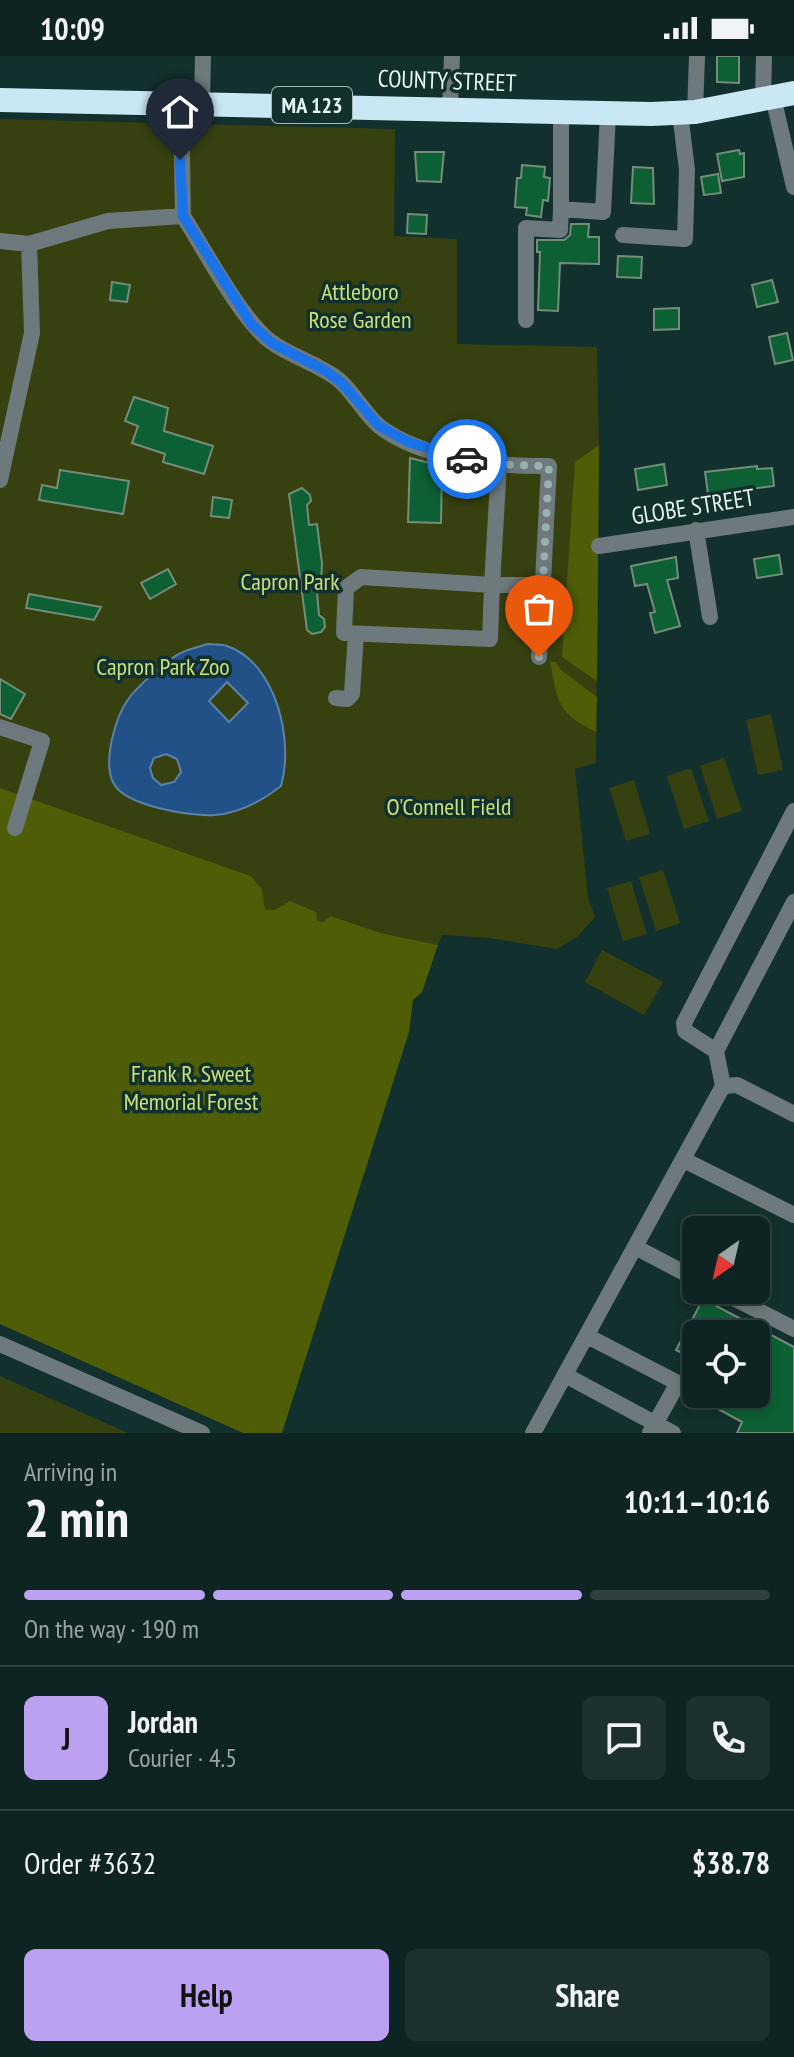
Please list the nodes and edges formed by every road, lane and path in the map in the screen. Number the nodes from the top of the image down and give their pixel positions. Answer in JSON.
{"nodes":[{"id":1,"x":203,"y":56,"type":"edge"},
{"id":2,"x":452,"y":56,"type":"edge"},
{"id":3,"x":697,"y":56,"type":"edge"},
{"id":4,"x":764,"y":56,"type":"edge"},
{"id":5,"x":777,"y":97,"type":"edge"},
{"id":6,"x":0,"y":100,"type":"edge"},
{"id":7,"x":191,"y":104,"type":"junction"},
{"id":8,"x":450,"y":108,"type":"junction"},
{"id":9,"x":561,"y":112,"type":"junction"},
{"id":10,"x":688,"y":112,"type":"junction"},
{"id":11,"x":608,"y":114,"type":"junction"},
{"id":12,"x":794,"y":187,"type":"edge"},
{"id":13,"x":561,"y":209,"type":"junction"},
{"id":14,"x":183,"y":216,"type":"junction"},
{"id":15,"x":623,"y":235,"type":"dead end"},
{"id":16,"x":0,"y":241,"type":"edge"},
{"id":17,"x":29,"y":244,"type":"junction"},
{"id":18,"x":526,"y":320,"type":"dead end"},
{"id":19,"x":499,"y":464,"type":"junction"},
{"id":20,"x":0,"y":480,"type":"edge"},
{"id":21,"x":794,"y":517,"type":"edge"},
{"id":22,"x":696,"y":530,"type":"junction"},
{"id":23,"x":599,"y":546,"type":"dead end"},
{"id":24,"x":492,"y":585,"type":"junction"},
{"id":25,"x":545,"y":585,"type":"junction"},
{"id":26,"x":710,"y":617,"type":"dead end"},
{"id":27,"x":356,"y":634,"type":"junction"},
{"id":28,"x":539,"y":657,"type":"dead end"},
{"id":29,"x":336,"y":698,"type":"dead end"},
{"id":30,"x":0,"y":727,"type":"edge"},
{"id":31,"x":794,"y":811,"type":"edge"},
{"id":32,"x":15,"y":828,"type":"dead end"},
{"id":33,"x":794,"y":902,"type":"edge"},
{"id":34,"x":716,"y":1051,"type":"junction"},
{"id":35,"x":723,"y":1086,"type":"junction"},
{"id":36,"x":794,"y":1114,"type":"edge"},
{"id":37,"x":684,"y":1160,"type":"junction"},
{"id":38,"x":794,"y":1215,"type":"edge"},
{"id":39,"x":637,"y":1248,"type":"junction"},
{"id":40,"x":682,"y":1272,"type":"edge"},
{"id":41,"x":745,"y":1304,"type":"edge"},
{"id":42,"x":794,"y":1329,"type":"edge"},
{"id":43,"x":587,"y":1336,"type":"junction"},
{"id":44,"x":0,"y":1344,"type":"edge"},
{"id":45,"x":565,"y":1375,"type":"junction"},
{"id":46,"x":653,"y":1428,"type":"edge"},
{"id":47,"x":202,"y":1433,"type":"edge"},
{"id":48,"x":533,"y":1433,"type":"edge"},
{"id":49,"x":673,"y":1433,"type":"edge"}],
"edges":[{"from":1,"to":7,"type":"street"},
{"from":2,"to":8,"type":"street"},
{"from":3,"to":10,"type":"street"},
{"from":4,"to":5,"type":"street"},
{"from":5,"to":10,"type":"highway","name":"COUNTY STREET","number":"MA 123"},
{"from":5,"to":12,"type":"street"},
{"from":6,"to":7,"type":"highway","name":"COUNTY STREET","number":"MA 123"},
{"from":7,"to":8,"type":"highway","name":"COUNTY STREET","number":"MA 123"},
{"from":7,"to":14,"type":"street"},
{"from":8,"to":9,"type":"highway","name":"COUNTY STREET","number":"MA 123"},
{"from":9,"to":11,"type":"highway","name":"COUNTY STREET","number":"MA 123"},
{"from":9,"to":13,"type":"street"},
{"from":10,"to":11,"type":"highway","name":"COUNTY STREET","number":"MA 123"},
{"from":10,"to":15,"type":"street"},
{"from":11,"to":13,"type":"street"},
{"from":13,"to":18,"type":"street"},
{"from":14,"to":17,"type":"street"},
{"from":14,"to":19,"type":"street"},
{"from":16,"to":17,"type":"street"},
{"from":17,"to":20,"type":"street"},
{"from":19,"to":24,"type":"street"},
{"from":19,"to":25,"type":"street"},
{"from":21,"to":22,"type":"street","name":"GLOBE STREET"},
{"from":22,"to":23,"type":"street","name":"GLOBE STREET"},
{"from":22,"to":26,"type":"street"},
{"from":24,"to":25,"type":"street"},
{"from":24,"to":27,"type":"street"},
{"from":24,"to":27,"type":"street"},
{"from":25,"to":28,"type":"street"},
{"from":27,"to":29,"type":"street"},
{"from":30,"to":32,"type":"street"},
{"from":31,"to":34,"type":"street"},
{"from":33,"to":34,"type":"street"},
{"from":34,"to":35,"type":"street"},
{"from":35,"to":36,"type":"street"},
{"from":35,"to":37,"type":"street"},
{"from":37,"to":38,"type":"street"},
{"from":37,"to":39,"type":"street"},
{"from":39,"to":40,"type":"street"},
{"from":39,"to":43,"type":"street"},
{"from":41,"to":42,"type":"street"},
{"from":43,"to":45,"type":"street"},
{"from":43,"to":46,"type":"street"},
{"from":44,"to":47,"type":"street"},
{"from":45,"to":46,"type":"street"},
{"from":45,"to":48,"type":"street"},
{"from":46,"to":49,"type":"street"}]}
